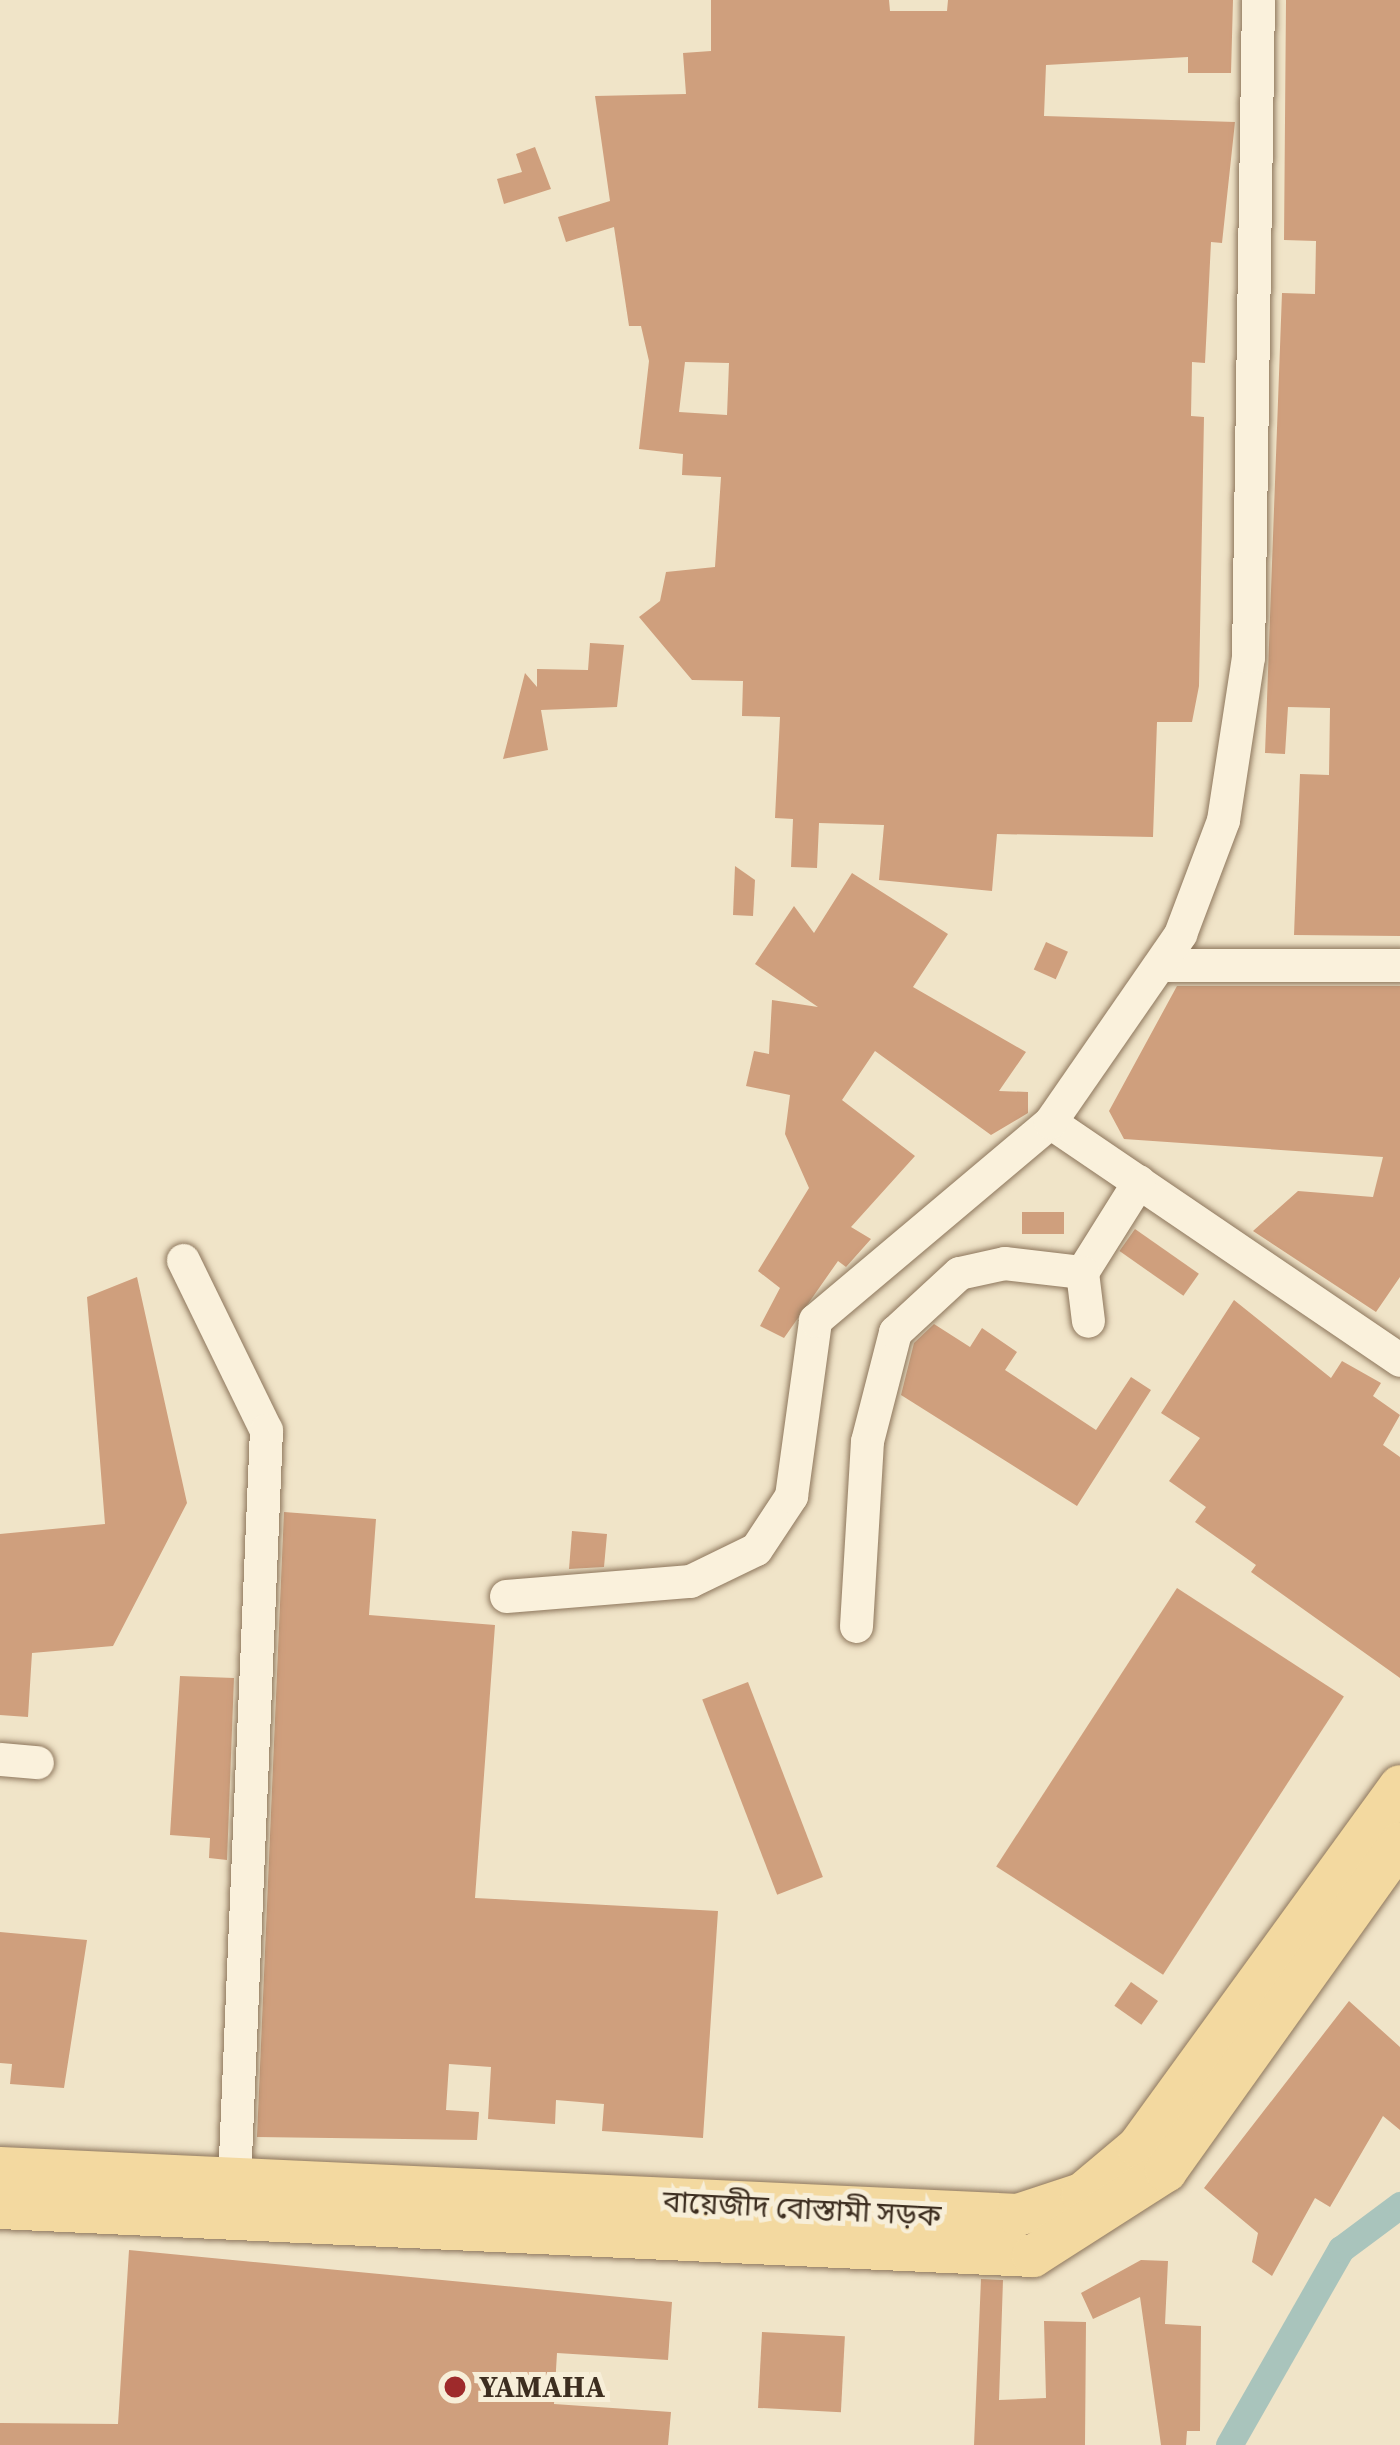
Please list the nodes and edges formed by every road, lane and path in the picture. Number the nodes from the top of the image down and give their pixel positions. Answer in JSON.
{"nodes":[{"id":1,"x":1258,"y":0,"type":"edge"},
{"id":2,"x":1162,"y":964,"type":"junction"},
{"id":3,"x":1400,"y":965,"type":"edge"},
{"id":4,"x":1051,"y":1122,"type":"junction"},
{"id":5,"x":1139,"y":1181,"type":"junction"},
{"id":6,"x":183,"y":1260,"type":"dead end"},
{"id":7,"x":1082,"y":1272,"type":"junction"},
{"id":8,"x":1088,"y":1321,"type":"dead end"},
{"id":9,"x":1400,"y":1360,"type":"edge"},
{"id":10,"x":506,"y":1596,"type":"dead end"},
{"id":11,"x":856,"y":1626,"type":"dead end"},
{"id":12,"x":0,"y":1759,"type":"edge"},
{"id":13,"x":37,"y":1762,"type":"dead end"},
{"id":14,"x":1400,"y":1786,"type":"edge"},
{"id":15,"x":1400,"y":1843,"type":"edge"},
{"id":16,"x":0,"y":2168,"type":"edge"},
{"id":17,"x":234,"y":2180,"type":"junction"},
{"id":18,"x":0,"y":2207,"type":"edge"}],
"edges":[{"from":1,"to":2,"type":"street"},
{"from":2,"to":3,"type":"street"},
{"from":2,"to":4,"type":"street"},
{"from":4,"to":5,"type":"street"},
{"from":4,"to":10,"type":"street"},
{"from":5,"to":7,"type":"street"},
{"from":5,"to":9,"type":"street"},
{"from":6,"to":17,"type":"street"},
{"from":7,"to":8,"type":"street"},
{"from":7,"to":11,"type":"street"},
{"from":12,"to":13,"type":"street"},
{"from":14,"to":17,"type":"main road","name":"বায়েজীদ বোস্তামী সড়ক"},
{"from":15,"to":18,"type":"main road","name":"বায়েজীদ বোস্তামী সড়ক"},
{"from":16,"to":17,"type":"main road","name":"বায়েজীদ বোস্তামী সড়ক"}]}
